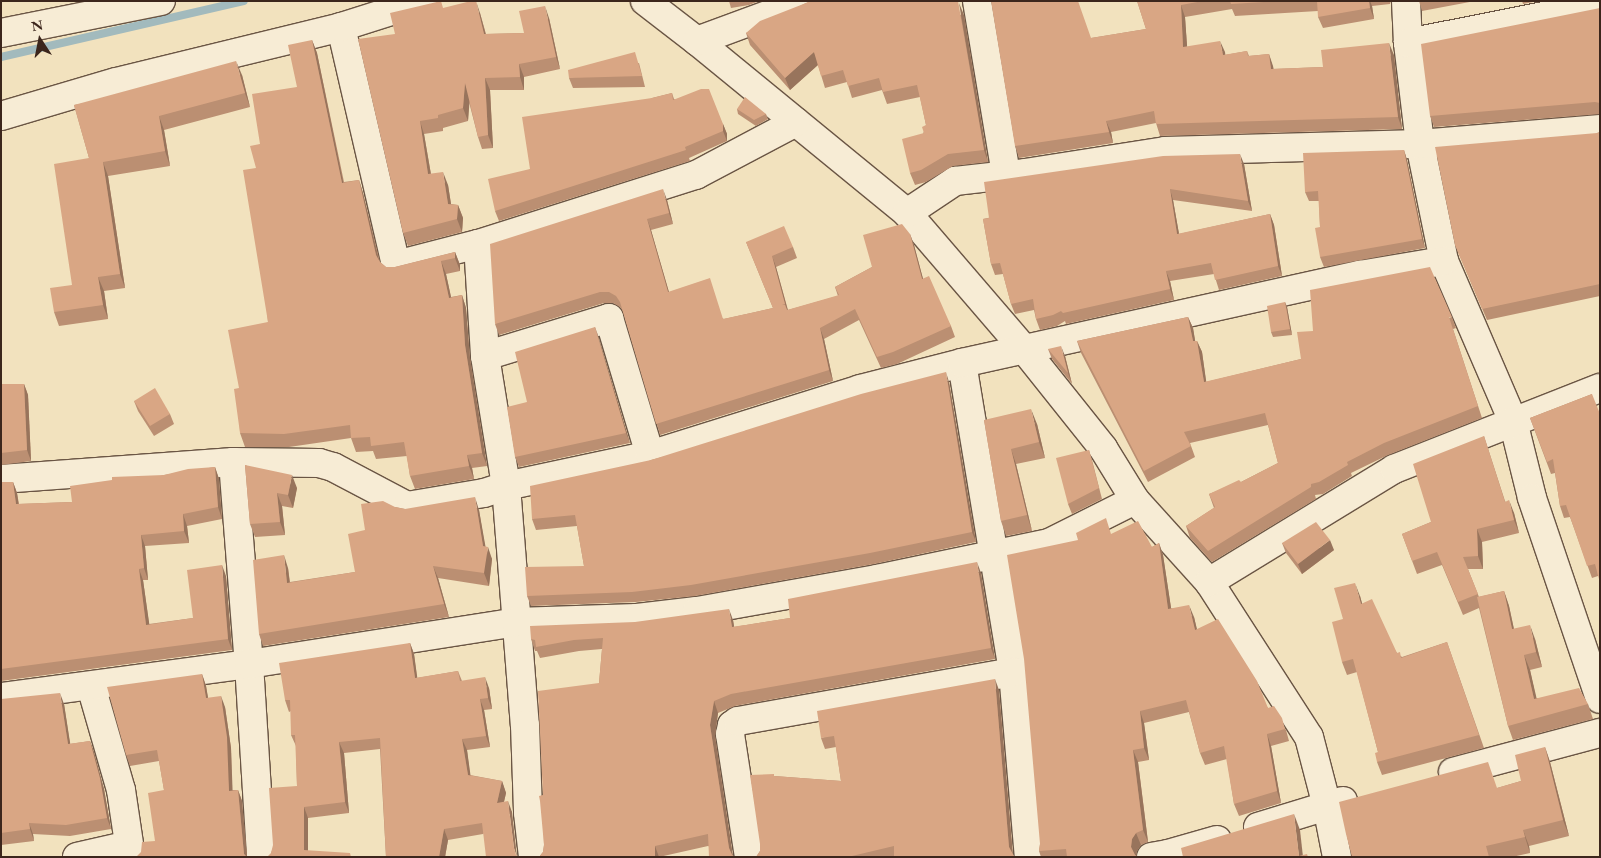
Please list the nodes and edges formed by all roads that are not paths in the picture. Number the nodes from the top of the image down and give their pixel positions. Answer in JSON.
{"nodes":[{"id":1,"x":162,"y":1,"type":"edge"},
{"id":2,"x":423,"y":1,"type":"edge"},
{"id":3,"x":645,"y":1,"type":"edge"},
{"id":4,"x":805,"y":1,"type":"edge"},
{"id":5,"x":978,"y":1,"type":"edge"},
{"id":6,"x":1406,"y":1,"type":"edge"},
{"id":7,"x":1600,"y":5,"type":"edge"},
{"id":8,"x":341,"y":27,"type":"junction"},
{"id":9,"x":1,"y":33,"type":"edge"},
{"id":10,"x":697,"y":41,"type":"junction"},
{"id":11,"x":1408,"y":43,"type":"junction"},
{"id":12,"x":1,"y":116,"type":"edge"},
{"id":13,"x":796,"y":122,"type":"junction"},
{"id":14,"x":1600,"y":129,"type":"edge"},
{"id":15,"x":1420,"y":144,"type":"junction"},
{"id":16,"x":1006,"y":174,"type":"junction"},
{"id":17,"x":908,"y":213,"type":"junction"},
{"id":18,"x":478,"y":244,"type":"junction"},
{"id":19,"x":1444,"y":261,"type":"junction"},
{"id":20,"x":1024,"y":349,"type":"junction"},
{"id":21,"x":485,"y":356,"type":"junction"},
{"id":22,"x":962,"y":364,"type":"junction"},
{"id":23,"x":1600,"y":388,"type":"edge"},
{"id":24,"x":1513,"y":421,"type":"junction"},
{"id":25,"x":650,"y":455,"type":"junction"},
{"id":26,"x":233,"y":462,"type":"junction"},
{"id":27,"x":1,"y":479,"type":"edge"},
{"id":28,"x":506,"y":486,"type":"junction"},
{"id":29,"x":1136,"y":500,"type":"junction"},
{"id":30,"x":994,"y":554,"type":"junction"},
{"id":31,"x":1209,"y":582,"type":"junction"},
{"id":32,"x":516,"y":622,"type":"junction"},
{"id":33,"x":250,"y":664,"type":"junction"},
{"id":34,"x":1013,"y":672,"type":"junction"},
{"id":35,"x":1597,"y":684,"type":"edge"},
{"id":36,"x":91,"y":686,"type":"junction"},
{"id":37,"x":1,"y":697,"type":"edge"},
{"id":38,"x":1600,"y":733,"type":"edge"},
{"id":39,"x":1430,"y":778,"type":"edge"},
{"id":40,"x":1365,"y":796,"type":"edge"},
{"id":41,"x":1327,"y":806,"type":"junction"},
{"id":42,"x":130,"y":851,"type":"edge"},
{"id":43,"x":77,"y":857,"type":"edge"},
{"id":44,"x":260,"y":857,"type":"edge"},
{"id":45,"x":533,"y":857,"type":"edge"},
{"id":46,"x":749,"y":857,"type":"edge"},
{"id":47,"x":1029,"y":857,"type":"edge"},
{"id":48,"x":1150,"y":857,"type":"edge"},
{"id":49,"x":1337,"y":857,"type":"edge"}],
"edges":[{"from":1,"to":9,"type":"street"},
{"from":2,"to":8,"type":"street"},
{"from":3,"to":10,"type":"street"},
{"from":4,"to":10,"type":"street"},
{"from":5,"to":16,"type":"street"},
{"from":6,"to":11,"type":"street"},
{"from":7,"to":11,"type":"street"},
{"from":8,"to":12,"type":"street"},
{"from":8,"to":18,"type":"street"},
{"from":10,"to":13,"type":"street"},
{"from":11,"to":15,"type":"street"},
{"from":13,"to":17,"type":"street"},
{"from":13,"to":18,"type":"street"},
{"from":14,"to":15,"type":"street"},
{"from":15,"to":16,"type":"street"},
{"from":15,"to":19,"type":"street"},
{"from":16,"to":17,"type":"street"},
{"from":17,"to":20,"type":"street"},
{"from":18,"to":21,"type":"street"},
{"from":19,"to":20,"type":"street"},
{"from":19,"to":24,"type":"street"},
{"from":20,"to":22,"type":"street"},
{"from":20,"to":29,"type":"street"},
{"from":21,"to":25,"type":"street"},
{"from":21,"to":28,"type":"street"},
{"from":22,"to":25,"type":"street"},
{"from":22,"to":30,"type":"street"},
{"from":23,"to":24,"type":"street"},
{"from":24,"to":31,"type":"street"},
{"from":24,"to":35,"type":"street"},
{"from":25,"to":28,"type":"street"},
{"from":26,"to":27,"type":"street"},
{"from":26,"to":28,"type":"street"},
{"from":26,"to":33,"type":"street"},
{"from":28,"to":32,"type":"street"},
{"from":29,"to":30,"type":"street"},
{"from":29,"to":31,"type":"street"},
{"from":30,"to":32,"type":"street"},
{"from":30,"to":34,"type":"street"},
{"from":31,"to":41,"type":"street"},
{"from":32,"to":33,"type":"street"},
{"from":32,"to":45,"type":"street"},
{"from":33,"to":36,"type":"street"},
{"from":33,"to":44,"type":"street"},
{"from":34,"to":46,"type":"street"},
{"from":34,"to":47,"type":"street"},
{"from":36,"to":37,"type":"street"},
{"from":36,"to":42,"type":"street"},
{"from":38,"to":39,"type":"street"},
{"from":40,"to":41,"type":"street"},
{"from":41,"to":48,"type":"street"},
{"from":41,"to":49,"type":"street"},
{"from":42,"to":43,"type":"street"}]}
